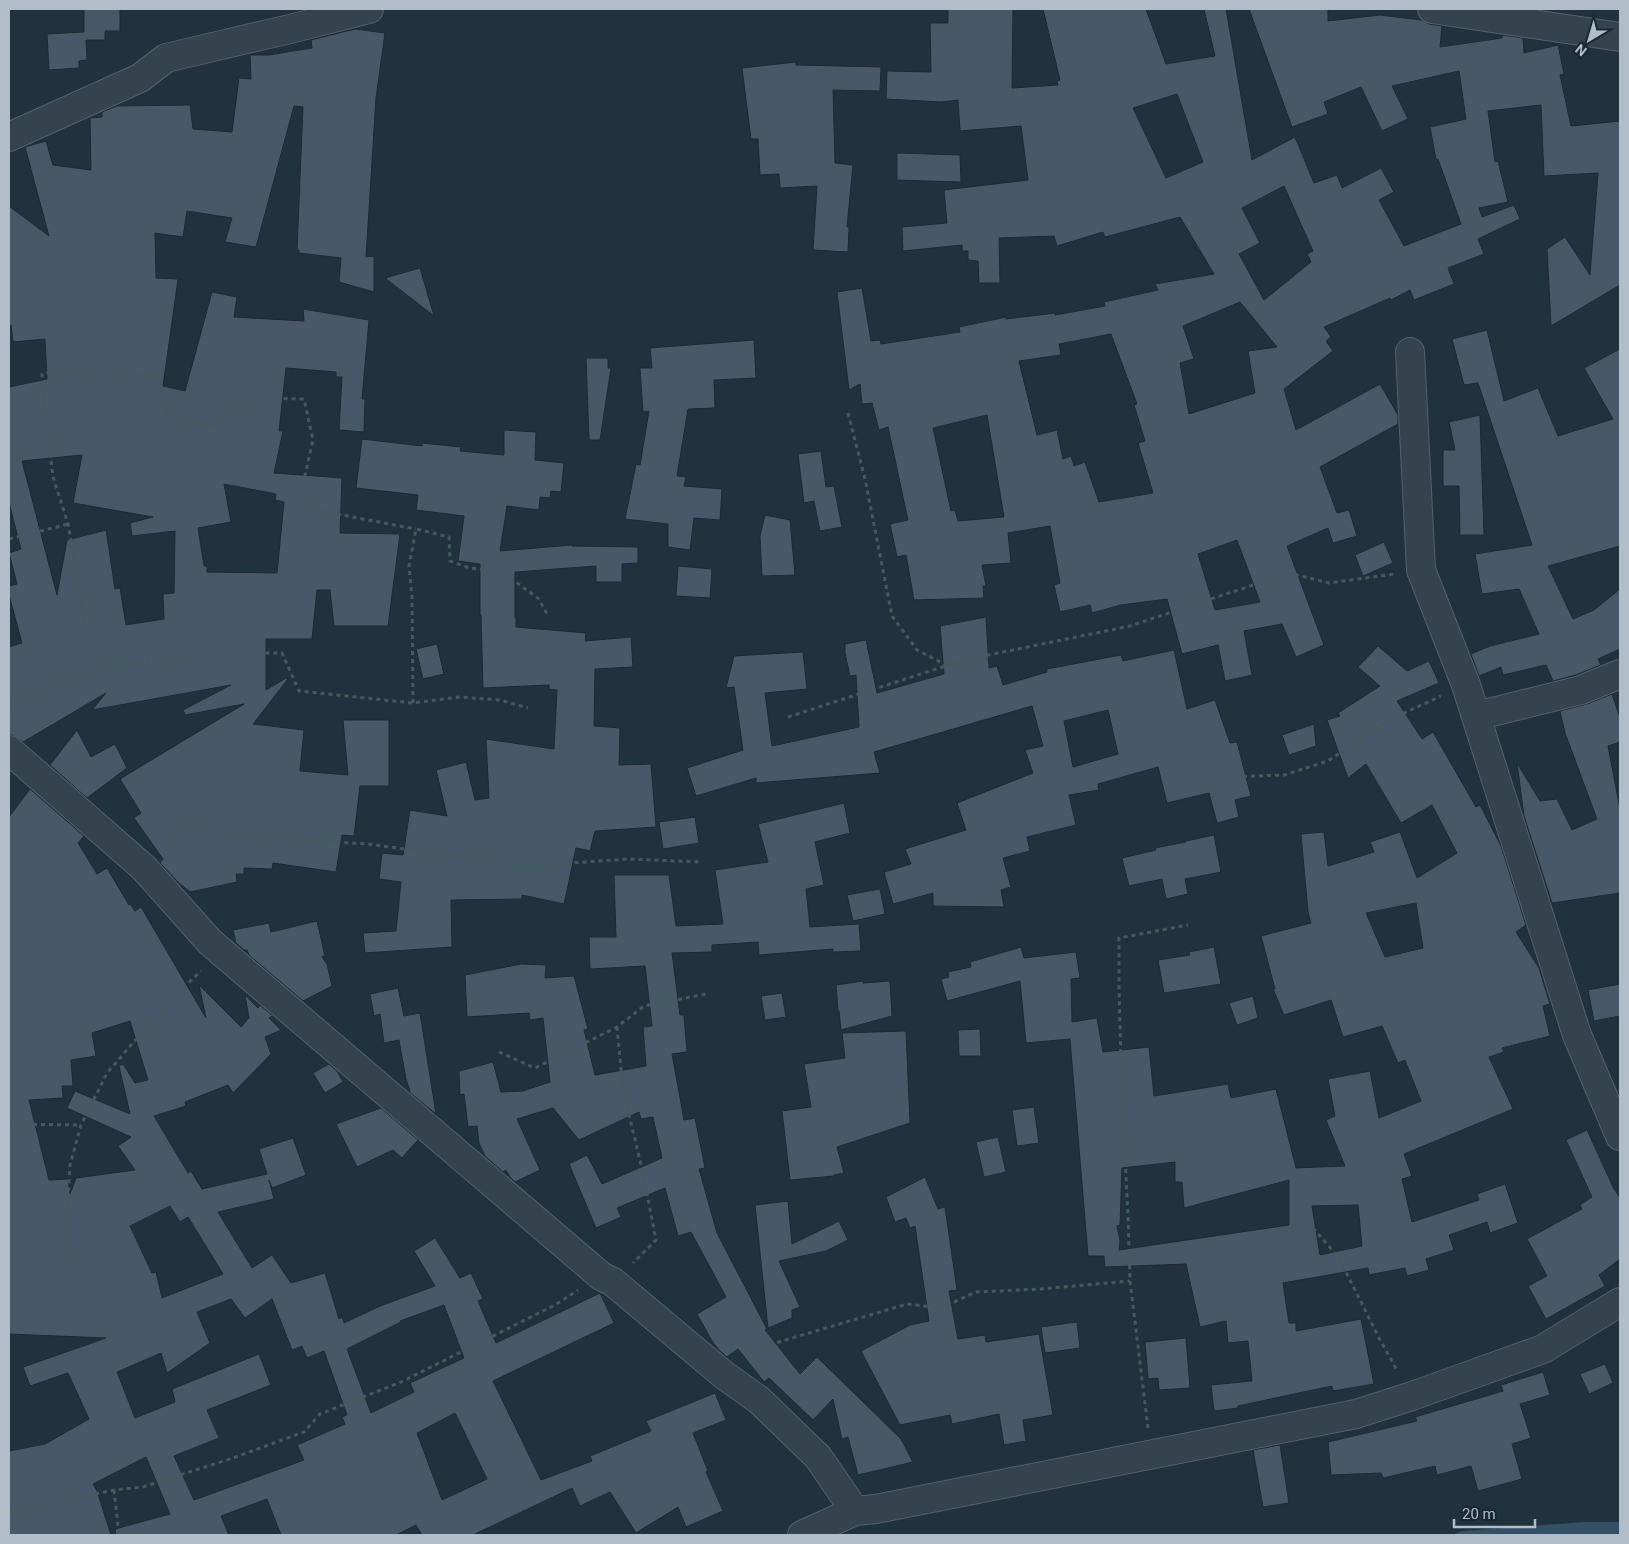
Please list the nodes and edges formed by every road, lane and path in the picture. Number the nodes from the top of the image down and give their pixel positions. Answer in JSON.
{"nodes":[{"id":1,"x":369,"y":9,"type":"edge"},
{"id":2,"x":1432,"y":9,"type":"edge"},
{"id":3,"x":1620,"y":37,"type":"edge"},
{"id":4,"x":9,"y":137,"type":"edge"},
{"id":5,"x":1410,"y":352,"type":"dead end"},
{"id":6,"x":848,"y":413,"type":"dead end"},
{"id":7,"x":68,"y":524,"type":"junction"},
{"id":8,"x":416,"y":529,"type":"junction"},
{"id":9,"x":9,"y":539,"type":"edge"},
{"id":10,"x":1421,"y":570,"type":"junction"},
{"id":11,"x":547,"y":614,"type":"dead end"},
{"id":12,"x":85,"y":622,"type":"dead end"},
{"id":13,"x":947,"y":666,"type":"junction"},
{"id":14,"x":1620,"y":674,"type":"edge"},
{"id":15,"x":1466,"y":685,"type":"junction"},
{"id":16,"x":413,"y":703,"type":"junction"},
{"id":17,"x":9,"y":704,"type":"edge"},
{"id":18,"x":528,"y":708,"type":"dead end"},
{"id":19,"x":1476,"y":716,"type":"junction"},
{"id":20,"x":788,"y":717,"type":"dead end"},
{"id":21,"x":9,"y":750,"type":"edge"},
{"id":22,"x":1227,"y":777,"type":"dead end"},
{"id":23,"x":702,"y":862,"type":"dead end"},
{"id":24,"x":144,"y":868,"type":"junction"},
{"id":25,"x":1188,"y":925,"type":"dead end"},
{"id":26,"x":222,"y":951,"type":"junction"},
{"id":27,"x":706,"y":994,"type":"dead end"},
{"id":28,"x":617,"y":1026,"type":"junction"},
{"id":29,"x":499,"y":1052,"type":"dead end"},
{"id":30,"x":9,"y":1124,"type":"edge"},
{"id":31,"x":81,"y":1125,"type":"junction"},
{"id":32,"x":1620,"y":1136,"type":"edge"},
{"id":33,"x":1313,"y":1228,"type":"dead end"},
{"id":34,"x":65,"y":1255,"type":"dead end"},
{"id":35,"x":607,"y":1279,"type":"junction"},
{"id":36,"x":1130,"y":1281,"type":"junction"},
{"id":37,"x":1620,"y":1302,"type":"edge"},
{"id":38,"x":724,"y":1375,"type":"junction"},
{"id":39,"x":1412,"y":1396,"type":"junction"},
{"id":40,"x":1151,"y":1453,"type":"junction"},
{"id":41,"x":114,"y":1490,"type":"junction"},
{"id":42,"x":855,"y":1511,"type":"junction"},
{"id":43,"x":9,"y":1512,"type":"edge"},
{"id":44,"x":119,"y":1535,"type":"edge"},
{"id":45,"x":802,"y":1535,"type":"edge"}],
"edges":[{"from":1,"to":4,"type":"street"},
{"from":2,"to":3,"type":"street"},
{"from":5,"to":10,"type":"street"},
{"from":6,"to":13,"type":"path"},
{"from":7,"to":8,"type":"path"},
{"from":7,"to":9,"type":"path"},
{"from":7,"to":12,"type":"path"},
{"from":8,"to":11,"type":"path"},
{"from":8,"to":16,"type":"path"},
{"from":10,"to":13,"type":"path"},
{"from":10,"to":15,"type":"street"},
{"from":13,"to":20,"type":"path"},
{"from":14,"to":19,"type":"street"},
{"from":15,"to":19,"type":"street"},
{"from":15,"to":22,"type":"path"},
{"from":16,"to":17,"type":"path"},
{"from":16,"to":18,"type":"path"},
{"from":19,"to":32,"type":"street"},
{"from":21,"to":24,"type":"street"},
{"from":23,"to":24,"type":"path"},
{"from":24,"to":26,"type":"street"},
{"from":25,"to":36,"type":"path"},
{"from":26,"to":31,"type":"path"},
{"from":26,"to":35,"type":"street"},
{"from":27,"to":28,"type":"path"},
{"from":28,"to":29,"type":"path"},
{"from":28,"to":35,"type":"path"},
{"from":30,"to":31,"type":"path"},
{"from":31,"to":34,"type":"path"},
{"from":33,"to":39,"type":"path"},
{"from":35,"to":38,"type":"street"},
{"from":35,"to":41,"type":"path"},
{"from":36,"to":38,"type":"path"},
{"from":36,"to":40,"type":"path"},
{"from":37,"to":39,"type":"street"},
{"from":38,"to":42,"type":"street"},
{"from":39,"to":40,"type":"street"},
{"from":40,"to":42,"type":"street"},
{"from":41,"to":43,"type":"path"},
{"from":41,"to":44,"type":"path"},
{"from":42,"to":45,"type":"street"}]}
